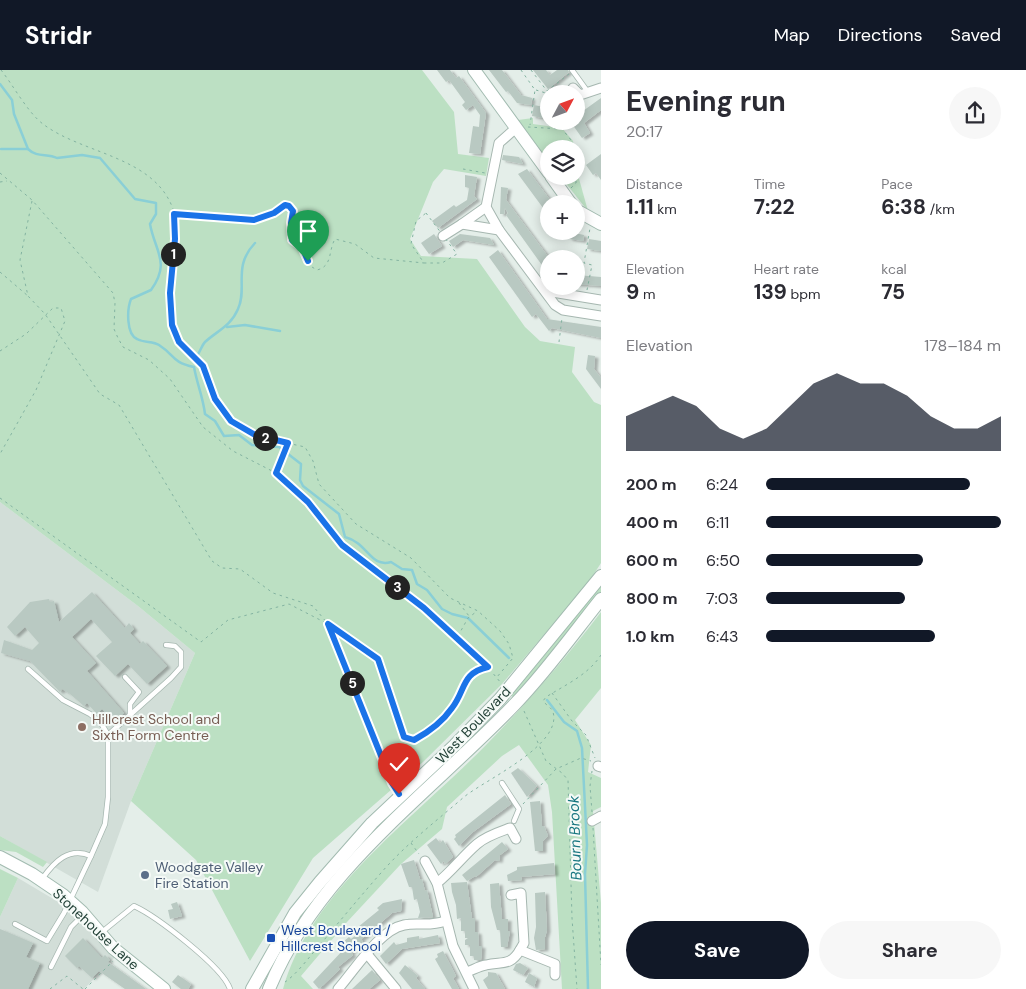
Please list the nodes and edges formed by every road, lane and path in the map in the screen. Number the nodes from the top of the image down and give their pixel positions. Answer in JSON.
{"nodes":[{"id":1,"x":1,"y":70,"type":"edge"},
{"id":2,"x":474,"y":70,"type":"edge"},
{"id":3,"x":521,"y":70,"type":"edge"},
{"id":4,"x":531,"y":70,"type":"edge"},
{"id":5,"x":573,"y":70,"type":"edge"},
{"id":6,"x":601,"y":88,"type":"edge"},
{"id":7,"x":535,"y":90,"type":"junction"},
{"id":8,"x":540,"y":91,"type":"edge"},
{"id":9,"x":589,"y":93,"type":"junction"},
{"id":10,"x":585,"y":94,"type":"edge"},
{"id":11,"x":522,"y":129,"type":"junction"},
{"id":12,"x":571,"y":140,"type":"edge"},
{"id":13,"x":540,"y":158,"type":"edge"},
{"id":14,"x":463,"y":169,"type":"dead end"},
{"id":15,"x":0,"y":173,"type":"edge"},
{"id":16,"x":491,"y":173,"type":"junction"},
{"id":17,"x":8,"y":181,"type":"junction"},
{"id":18,"x":0,"y":182,"type":"edge"},
{"id":19,"x":32,"y":200,"type":"junction"},
{"id":20,"x":486,"y":207,"type":"junction"},
{"id":21,"x":174,"y":214,"type":"junction"},
{"id":22,"x":588,"y":218,"type":"edge"},
{"id":23,"x":462,"y":224,"type":"junction"},
{"id":24,"x":499,"y":230,"type":"junction"},
{"id":25,"x":443,"y":236,"type":"junction"},
{"id":26,"x":424,"y":263,"type":"junction"},
{"id":27,"x":0,"y":272,"type":"edge"},
{"id":28,"x":540,"y":283,"type":"edge"},
{"id":29,"x":548,"y":295,"type":"edge"},
{"id":30,"x":569,"y":295,"type":"edge"},
{"id":31,"x":28,"y":296,"type":"junction"},
{"id":32,"x":586,"y":298,"type":"junction"},
{"id":33,"x":601,"y":300,"type":"edge"},
{"id":34,"x":563,"y":310,"type":"junction"},
{"id":35,"x":45,"y":314,"type":"junction"},
{"id":36,"x":601,"y":316,"type":"edge"},
{"id":37,"x":59,"y":335,"type":"junction"},
{"id":38,"x":559,"y":342,"type":"dead end"},
{"id":39,"x":0,"y":351,"type":"edge"},
{"id":40,"x":288,"y":443,"type":"junction"},
{"id":41,"x":0,"y":454,"type":"edge"},
{"id":42,"x":276,"y":473,"type":"junction"},
{"id":43,"x":0,"y":498,"type":"edge"},
{"id":44,"x":601,"y":576,"type":"edge"},
{"id":45,"x":601,"y":599,"type":"edge"},
{"id":46,"x":459,"y":603,"type":"junction"},
{"id":47,"x":478,"y":611,"type":"junction"},
{"id":48,"x":469,"y":616,"type":"junction"},
{"id":49,"x":328,"y":624,"type":"junction"},
{"id":50,"x":458,"y":637,"type":"junction"},
{"id":51,"x":166,"y":645,"type":"dead end"},
{"id":52,"x":601,"y":655,"type":"edge"},
{"id":53,"x":488,"y":667,"type":"junction"},
{"id":54,"x":28,"y":670,"type":"dead end"},
{"id":55,"x":125,"y":677,"type":"dead end"},
{"id":56,"x":496,"y":677,"type":"junction"},
{"id":57,"x":504,"y":687,"type":"dead end"},
{"id":58,"x":552,"y":693,"type":"junction"},
{"id":59,"x":525,"y":712,"type":"dead end"},
{"id":60,"x":130,"y":715,"type":"junction"},
{"id":61,"x":108,"y":735,"type":"junction"},
{"id":62,"x":538,"y":744,"type":"junction"},
{"id":63,"x":587,"y":759,"type":"dead end"},
{"id":64,"x":599,"y":766,"type":"edge"},
{"id":65,"x":556,"y":769,"type":"junction"},
{"id":66,"x":502,"y":783,"type":"dead end"},
{"id":67,"x":396,"y":789,"type":"dead end"},
{"id":68,"x":519,"y":809,"type":"junction"},
{"id":69,"x":601,"y":816,"type":"edge"},
{"id":70,"x":592,"y":821,"type":"junction"},
{"id":71,"x":512,"y":824,"type":"junction"},
{"id":72,"x":516,"y":839,"type":"dead end"},
{"id":73,"x":410,"y":842,"type":"junction"},
{"id":74,"x":0,"y":856,"type":"edge"},
{"id":75,"x":91,"y":856,"type":"junction"},
{"id":76,"x":425,"y":861,"type":"joint"},
{"id":77,"x":42,"y":880,"type":"junction"},
{"id":78,"x":436,"y":883,"type":"junction"},
{"id":79,"x":511,"y":894,"type":"dead end"},
{"id":80,"x":69,"y":900,"type":"junction"},
{"id":81,"x":84,"y":914,"type":"junction"},
{"id":82,"x":445,"y":921,"type":"junction"},
{"id":83,"x":15,"y":924,"type":"dead end"},
{"id":84,"x":101,"y":933,"type":"junction"},
{"id":85,"x":520,"y":950,"type":"junction"},
{"id":86,"x":121,"y":954,"type":"junction"},
{"id":87,"x":368,"y":954,"type":"junction"},
{"id":88,"x":601,"y":965,"type":"edge"},
{"id":89,"x":51,"y":966,"type":"dead end"},
{"id":90,"x":467,"y":972,"type":"junction"},
{"id":91,"x":555,"y":975,"type":"dead end"},
{"id":92,"x":271,"y":985,"type":"edge"},
{"id":93,"x":50,"y":989,"type":"edge"},
{"id":94,"x":84,"y":989,"type":"edge"},
{"id":95,"x":164,"y":989,"type":"edge"},
{"id":96,"x":230,"y":989,"type":"edge"},
{"id":97,"x":252,"y":989,"type":"edge"},
{"id":98,"x":338,"y":989,"type":"edge"},
{"id":99,"x":396,"y":989,"type":"edge"},
{"id":100,"x":474,"y":989,"type":"edge"},
{"id":101,"x":577,"y":989,"type":"edge"}],
"edges":[{"from":1,"to":21,"type":"path"},
{"from":2,"to":11,"type":"main road"},
{"from":3,"to":7,"type":"path"},
{"from":4,"to":5,"type":"path"},
{"from":5,"to":9,"type":"lane"},
{"from":6,"to":9,"type":"street"},
{"from":7,"to":8,"type":"path"},
{"from":7,"to":11,"type":"path"},
{"from":9,"to":10,"type":"street"},
{"from":11,"to":12,"type":"path"},
{"from":11,"to":13,"type":"main road"},
{"from":11,"to":16,"type":"street"},
{"from":14,"to":16,"type":"path"},
{"from":15,"to":17,"type":"path"},
{"from":16,"to":20,"type":"street"},
{"from":17,"to":18,"type":"path"},
{"from":17,"to":19,"type":"path"},
{"from":19,"to":31,"type":"path"},
{"from":19,"to":42,"type":"path"},
{"from":20,"to":23,"type":"street"},
{"from":20,"to":24,"type":"street"},
{"from":21,"to":26,"type":"path"},
{"from":21,"to":40,"type":"path"},
{"from":22,"to":32,"type":"path"},
{"from":23,"to":24,"type":"street"},
{"from":23,"to":25,"type":"street"},
{"from":24,"to":28,"type":"street"},
{"from":25,"to":26,"type":"path"},
{"from":25,"to":26,"type":"path"},
{"from":27,"to":31,"type":"path"},
{"from":29,"to":34,"type":"street"},
{"from":30,"to":32,"type":"street"},
{"from":31,"to":35,"type":"path"},
{"from":32,"to":33,"type":"street"},
{"from":34,"to":36,"type":"street"},
{"from":34,"to":38,"type":"path"},
{"from":35,"to":37,"type":"path"},
{"from":35,"to":37,"type":"path"},
{"from":35,"to":39,"type":"path"},
{"from":37,"to":41,"type":"path"},
{"from":37,"to":49,"type":"path"},
{"from":40,"to":42,"type":"path"},
{"from":40,"to":46,"type":"path"},
{"from":42,"to":50,"type":"path"},
{"from":43,"to":49,"type":"path"},
{"from":44,"to":97,"type":"main road","name":"West Boulevard"},
{"from":45,"to":92,"type":"main road","name":"West Boulevard"},
{"from":46,"to":47,"type":"path"},
{"from":46,"to":48,"type":"path"},
{"from":47,"to":48,"type":"path"},
{"from":47,"to":56,"type":"path"},
{"from":48,"to":50,"type":"path"},
{"from":49,"to":53,"type":"path"},
{"from":49,"to":67,"type":"path"},
{"from":50,"to":53,"type":"path"},
{"from":51,"to":60,"type":"lane"},
{"from":52,"to":58,"type":"path"},
{"from":53,"to":56,"type":"path"},
{"from":54,"to":61,"type":"lane"},
{"from":55,"to":60,"type":"lane"},
{"from":56,"to":57,"type":"path"},
{"from":58,"to":62,"type":"path"},
{"from":58,"to":64,"type":"path"},
{"from":59,"to":62,"type":"path"},
{"from":60,"to":61,"type":"lane"},
{"from":61,"to":75,"type":"lane"},
{"from":62,"to":65,"type":"path"},
{"from":62,"to":73,"type":"path"},
{"from":63,"to":65,"type":"path"},
{"from":64,"to":70,"type":"path"},
{"from":65,"to":68,"type":"path"},
{"from":65,"to":101,"type":"path"},
{"from":66,"to":68,"type":"lane"},
{"from":68,"to":71,"type":"lane"},
{"from":69,"to":70,"type":"street"},
{"from":70,"to":88,"type":"path"},
{"from":71,"to":72,"type":"street"},
{"from":71,"to":78,"type":"street"},
{"from":73,"to":76,"type":"path"},
{"from":73,"to":92,"type":"path"},
{"from":74,"to":77,"type":"main road","name":"Stonehouse Lane"},
{"from":75,"to":77,"type":"lane"},
{"from":75,"to":80,"type":"lane"},
{"from":76,"to":78,"type":"street"},
{"from":77,"to":80,"type":"main road","name":"Stonehouse Lane"},
{"from":78,"to":82,"type":"street"},
{"from":79,"to":85,"type":"street"},
{"from":80,"to":81,"type":"main road","name":"Stonehouse Lane"},
{"from":80,"to":83,"type":"lane"},
{"from":81,"to":84,"type":"main road","name":"Stonehouse Lane"},
{"from":81,"to":89,"type":"lane"},
{"from":82,"to":87,"type":"street"},
{"from":82,"to":90,"type":"street"},
{"from":84,"to":86,"type":"main road","name":"Stonehouse Lane"},
{"from":84,"to":96,"type":"lane"},
{"from":85,"to":90,"type":"street"},
{"from":85,"to":91,"type":"street"},
{"from":86,"to":94,"type":"path"},
{"from":86,"to":95,"type":"main road","name":"Stonehouse Lane"},
{"from":87,"to":98,"type":"street"},
{"from":87,"to":99,"type":"street"},
{"from":90,"to":100,"type":"street"},
{"from":93,"to":94,"type":"path"}]}
